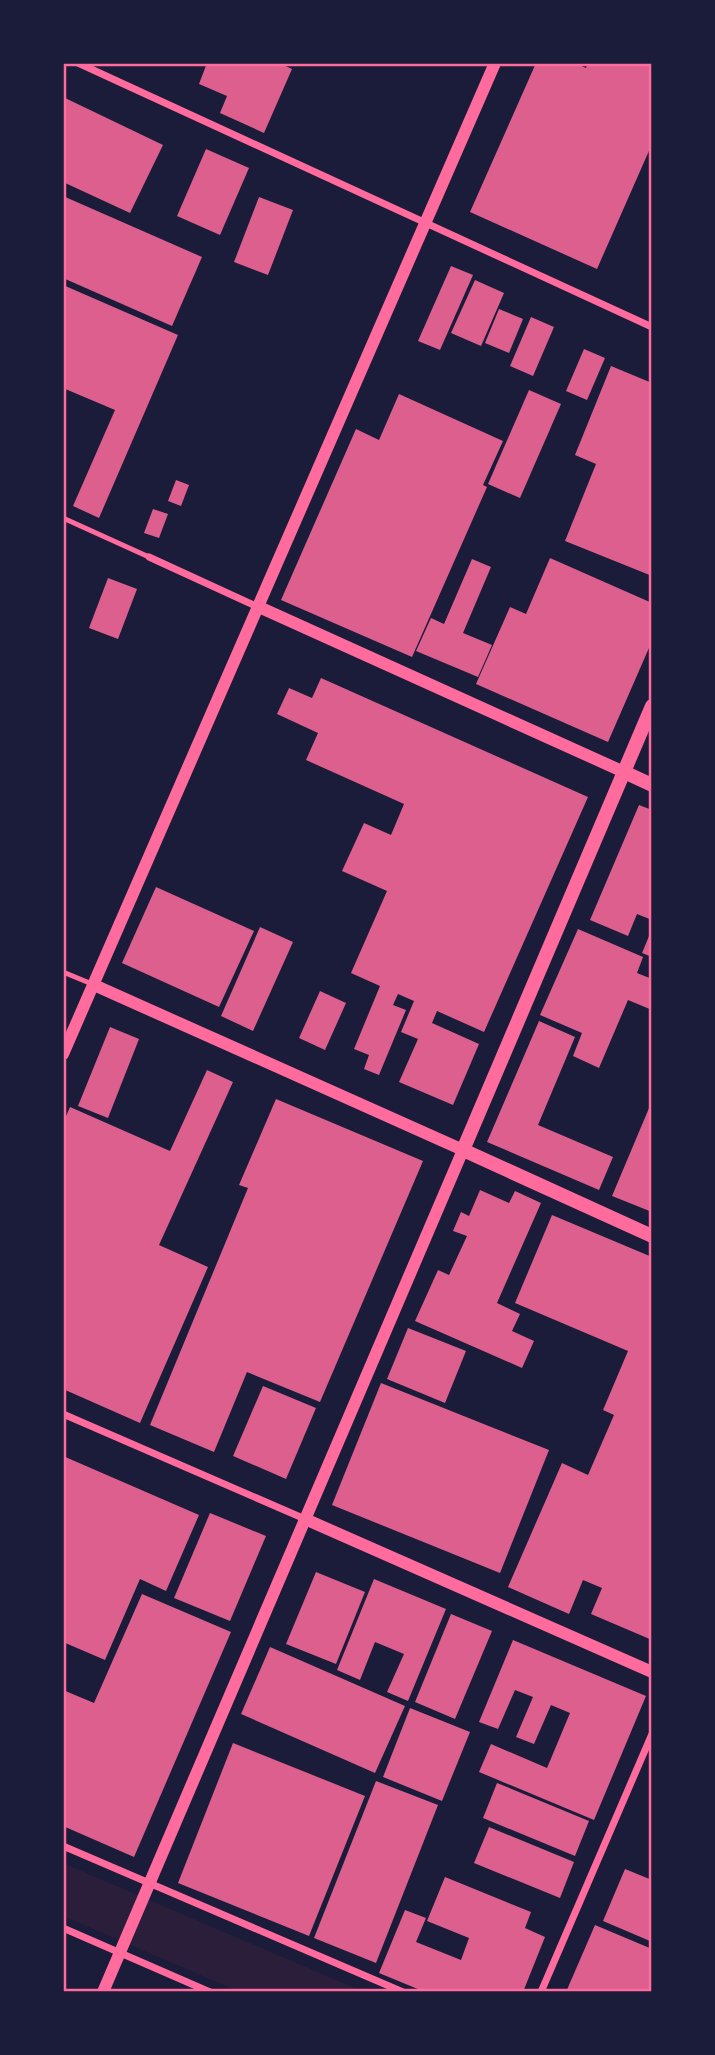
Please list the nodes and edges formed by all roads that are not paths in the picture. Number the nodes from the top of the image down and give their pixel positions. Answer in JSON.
{"nodes":[{"id":1,"x":78,"y":63,"type":"edge"},
{"id":2,"x":495,"y":63,"type":"edge"},
{"id":3,"x":425,"y":223,"type":"junction"},
{"id":4,"x":652,"y":327,"type":"edge"},
{"id":5,"x":63,"y":518,"type":"edge"},
{"id":6,"x":149,"y":557,"type":"joint"},
{"id":7,"x":259,"y":607,"type":"junction"},
{"id":8,"x":652,"y":706,"type":"edge"},
{"id":9,"x":624,"y":772,"type":"junction"},
{"id":10,"x":652,"y":785,"type":"edge"},
{"id":11,"x":63,"y":972,"type":"edge"},
{"id":12,"x":94,"y":985,"type":"junction"},
{"id":13,"x":63,"y":1055,"type":"edge"},
{"id":14,"x":463,"y":1150,"type":"junction"},
{"id":15,"x":652,"y":1236,"type":"edge"},
{"id":16,"x":63,"y":1414,"type":"edge"},
{"id":17,"x":305,"y":1519,"type":"junction"},
{"id":18,"x":652,"y":1672,"type":"edge"},
{"id":19,"x":652,"y":1734,"type":"edge"},
{"id":20,"x":63,"y":1846,"type":"edge"},
{"id":21,"x":150,"y":1883,"type":"junction"},
{"id":22,"x":63,"y":1928,"type":"edge"},
{"id":23,"x":120,"y":1953,"type":"junction"},
{"id":24,"x":103,"y":1992,"type":"edge"},
{"id":25,"x":210,"y":1992,"type":"edge"},
{"id":26,"x":403,"y":1992,"type":"edge"},
{"id":27,"x":541,"y":1992,"type":"edge"}],
"edges":[{"from":1,"to":3,"type":"street"},
{"from":2,"to":3,"type":"street"},
{"from":3,"to":4,"type":"street"},
{"from":3,"to":7,"type":"street"},
{"from":5,"to":6,"type":"lane"},
{"from":6,"to":7,"type":"street"},
{"from":7,"to":9,"type":"street"},
{"from":7,"to":12,"type":"street"},
{"from":8,"to":9,"type":"main road"},
{"from":9,"to":10,"type":"main road"},
{"from":9,"to":14,"type":"main road"},
{"from":11,"to":12,"type":"lane"},
{"from":12,"to":13,"type":"street"},
{"from":12,"to":14,"type":"street"},
{"from":14,"to":15,"type":"main road"},
{"from":14,"to":17,"type":"street"},
{"from":16,"to":17,"type":"street"},
{"from":17,"to":18,"type":"street"},
{"from":17,"to":21,"type":"street"},
{"from":19,"to":27,"type":"street"},
{"from":20,"to":21,"type":"street"},
{"from":21,"to":23,"type":"street"},
{"from":21,"to":26,"type":"street"},
{"from":22,"to":23,"type":"street"},
{"from":23,"to":24,"type":"street"},
{"from":23,"to":25,"type":"street"}]}
